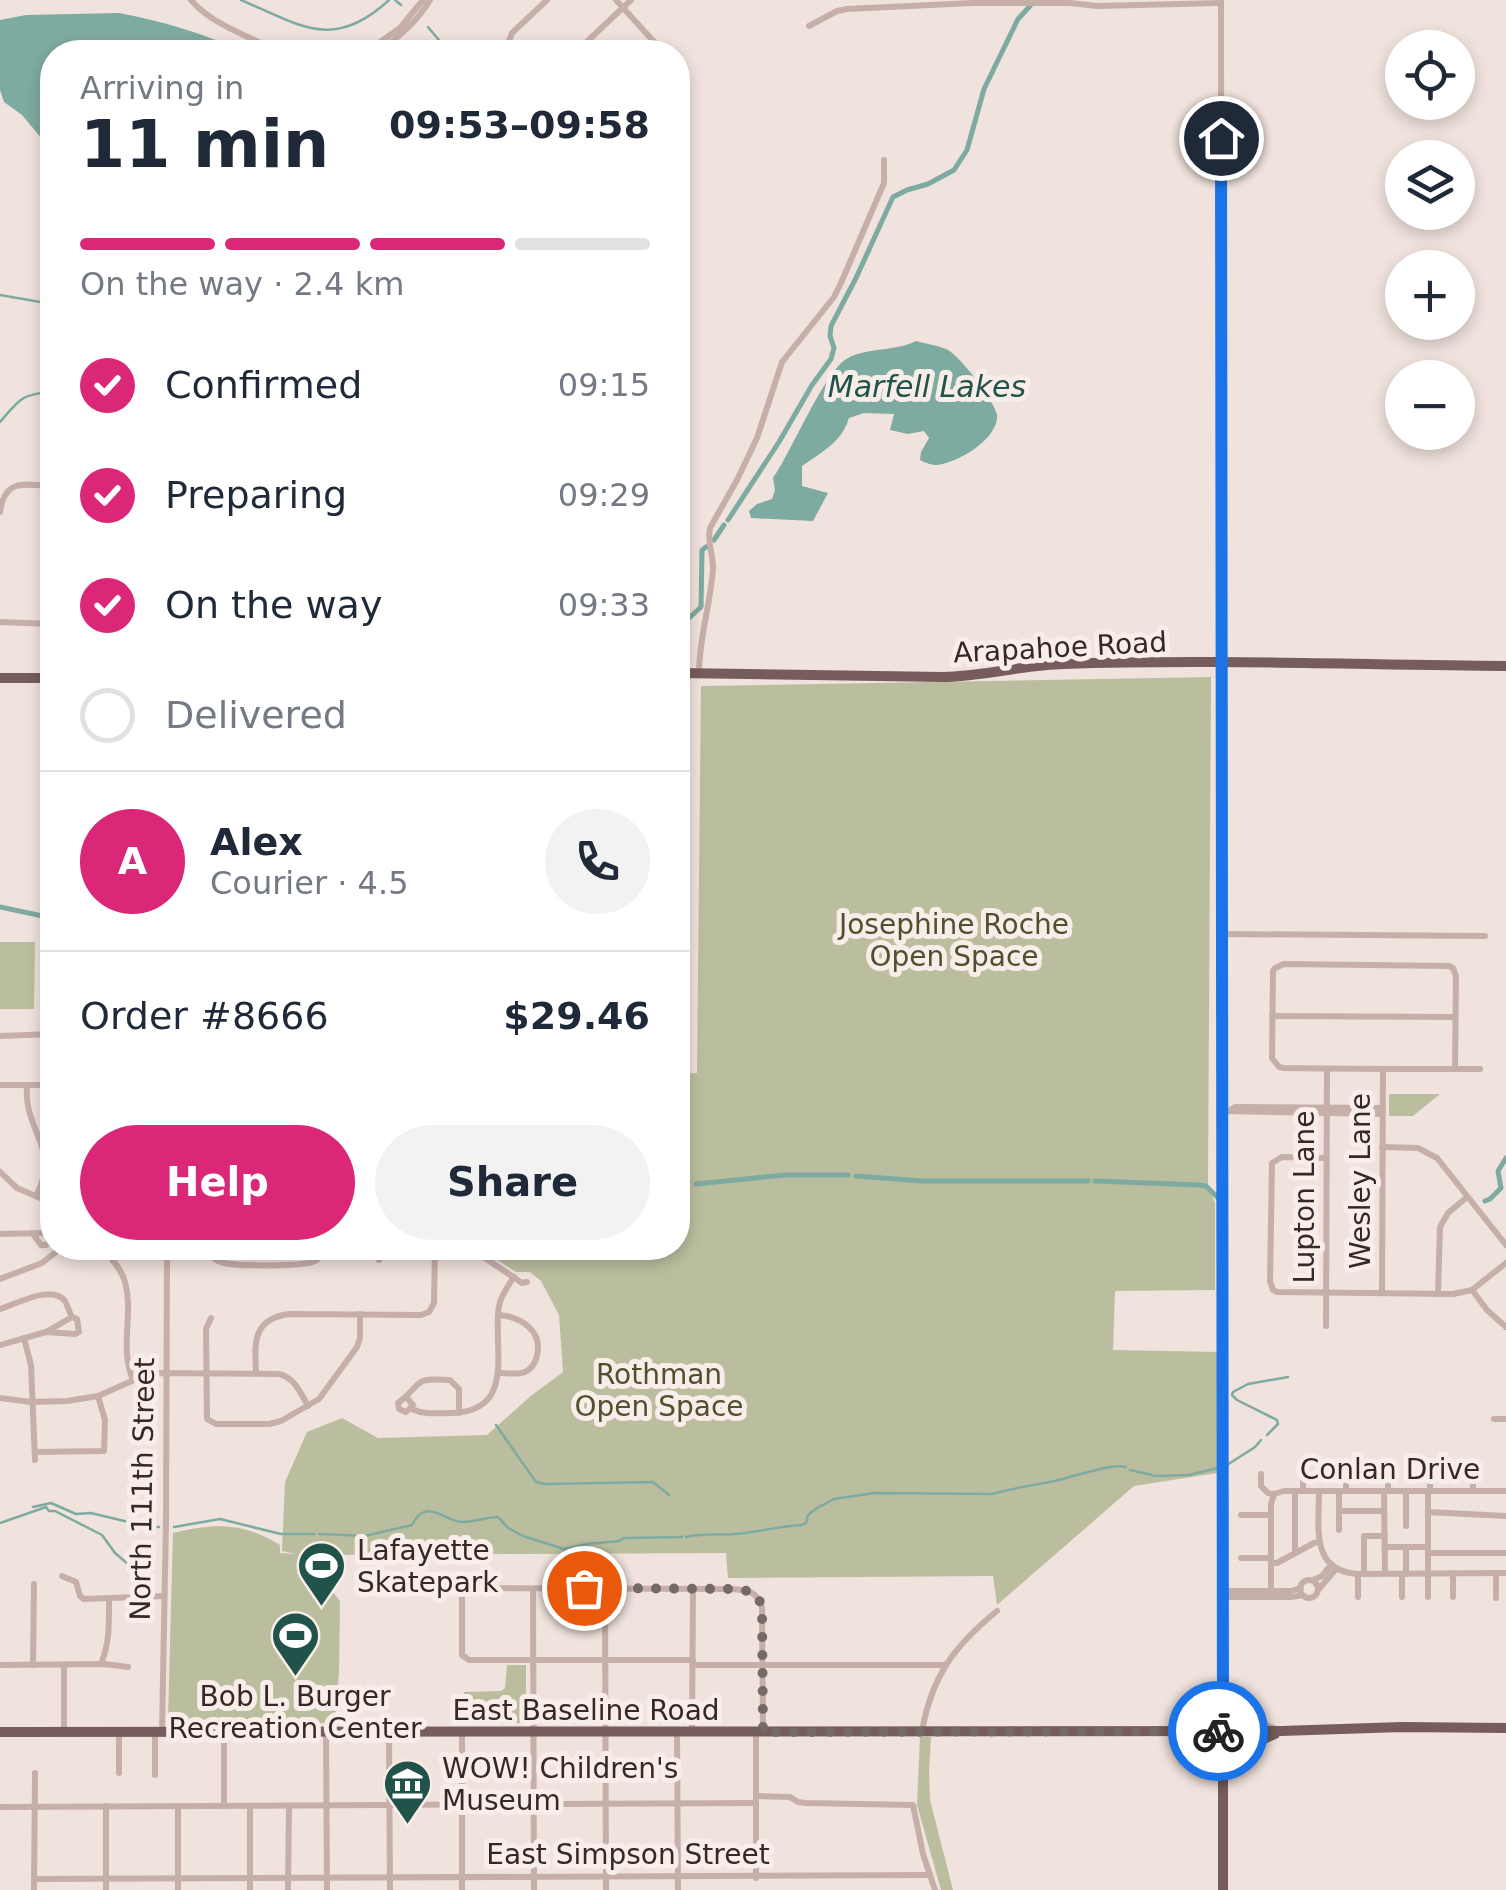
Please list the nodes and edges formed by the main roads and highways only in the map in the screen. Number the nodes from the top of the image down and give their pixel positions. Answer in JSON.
{"nodes":[{"id":1,"x":1506,"y":666,"type":"edge"},
{"id":2,"x":690,"y":672,"type":"edge"},
{"id":3,"x":0,"y":678,"type":"edge"},
{"id":4,"x":40,"y":678,"type":"edge"},
{"id":5,"x":1506,"y":1728,"type":"edge"},
{"id":6,"x":1176,"y":1730,"type":"junction"},
{"id":7,"x":1223,"y":1731,"type":"junction"},
{"id":8,"x":0,"y":1732,"type":"edge"},
{"id":9,"x":1282,"y":1732,"type":"junction"},
{"id":10,"x":1223,"y":1768,"type":"junction"},
{"id":11,"x":1223,"y":1890,"type":"edge"}],
"edges":[{"from":1,"to":2,"type":"main road","name":"Arapahoe Road"},
{"from":3,"to":4,"type":"main road"},
{"from":5,"to":9,"type":"main road","name":"East Baseline Road"},
{"from":6,"to":7,"type":"main road","name":"East Baseline Road"},
{"from":6,"to":8,"type":"main road","name":"East Baseline Road"},
{"from":6,"to":10,"type":"main road"},
{"from":7,"to":9,"type":"main road","name":"East Baseline Road"},
{"from":7,"to":10,"type":"main road"},
{"from":9,"to":10,"type":"main road"},
{"from":10,"to":11,"type":"main road"}]}
